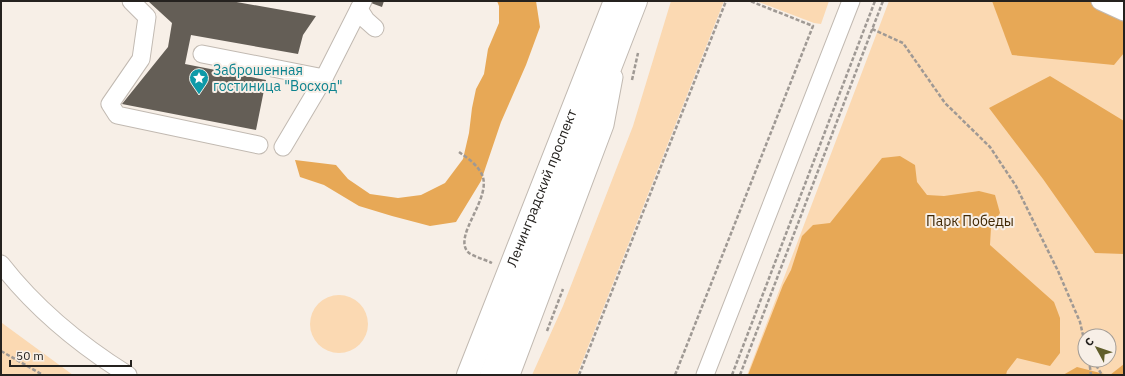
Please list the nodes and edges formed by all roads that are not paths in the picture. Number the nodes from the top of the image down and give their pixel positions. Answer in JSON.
{"nodes":[{"id":1,"x":131,"y":1,"type":"edge"},
{"id":2,"x":615,"y":1,"type":"edge"},
{"id":3,"x":636,"y":1,"type":"edge"},
{"id":4,"x":851,"y":1,"type":"edge"},
{"id":5,"x":1100,"y":1,"type":"edge"},
{"id":6,"x":361,"y":5,"type":"edge"},
{"id":7,"x":1124,"y":12,"type":"edge"},
{"id":8,"x":375,"y":28,"type":"dead end"},
{"id":9,"x":620,"y":43,"type":"junction"},
{"id":10,"x":202,"y":54,"type":"dead end"},
{"id":11,"x":324,"y":78,"type":"junction"},
{"id":12,"x":259,"y":145,"type":"dead end"},
{"id":13,"x":283,"y":147,"type":"dead end"},
{"id":14,"x":1,"y":264,"type":"edge"},
{"id":15,"x":128,"y":375,"type":"edge"},
{"id":16,"x":468,"y":375,"type":"edge"},
{"id":17,"x":491,"y":375,"type":"edge"},
{"id":18,"x":511,"y":375,"type":"edge"},
{"id":19,"x":705,"y":375,"type":"edge"}],
"edges":[{"from":1,"to":12,"type":"street"},
{"from":2,"to":16,"type":"main road","name":"Ленинградский проспект"},
{"from":3,"to":9,"type":"main road","name":"Ленинградский проспект"},
{"from":4,"to":19,"type":"street"},
{"from":5,"to":7,"type":"street"},
{"from":6,"to":8,"type":"street"},
{"from":6,"to":11,"type":"street"},
{"from":9,"to":17,"type":"main road","name":"Ленинградский проспект"},
{"from":9,"to":18,"type":"street"},
{"from":10,"to":11,"type":"street"},
{"from":11,"to":13,"type":"street"},
{"from":14,"to":15,"type":"street"}]}
